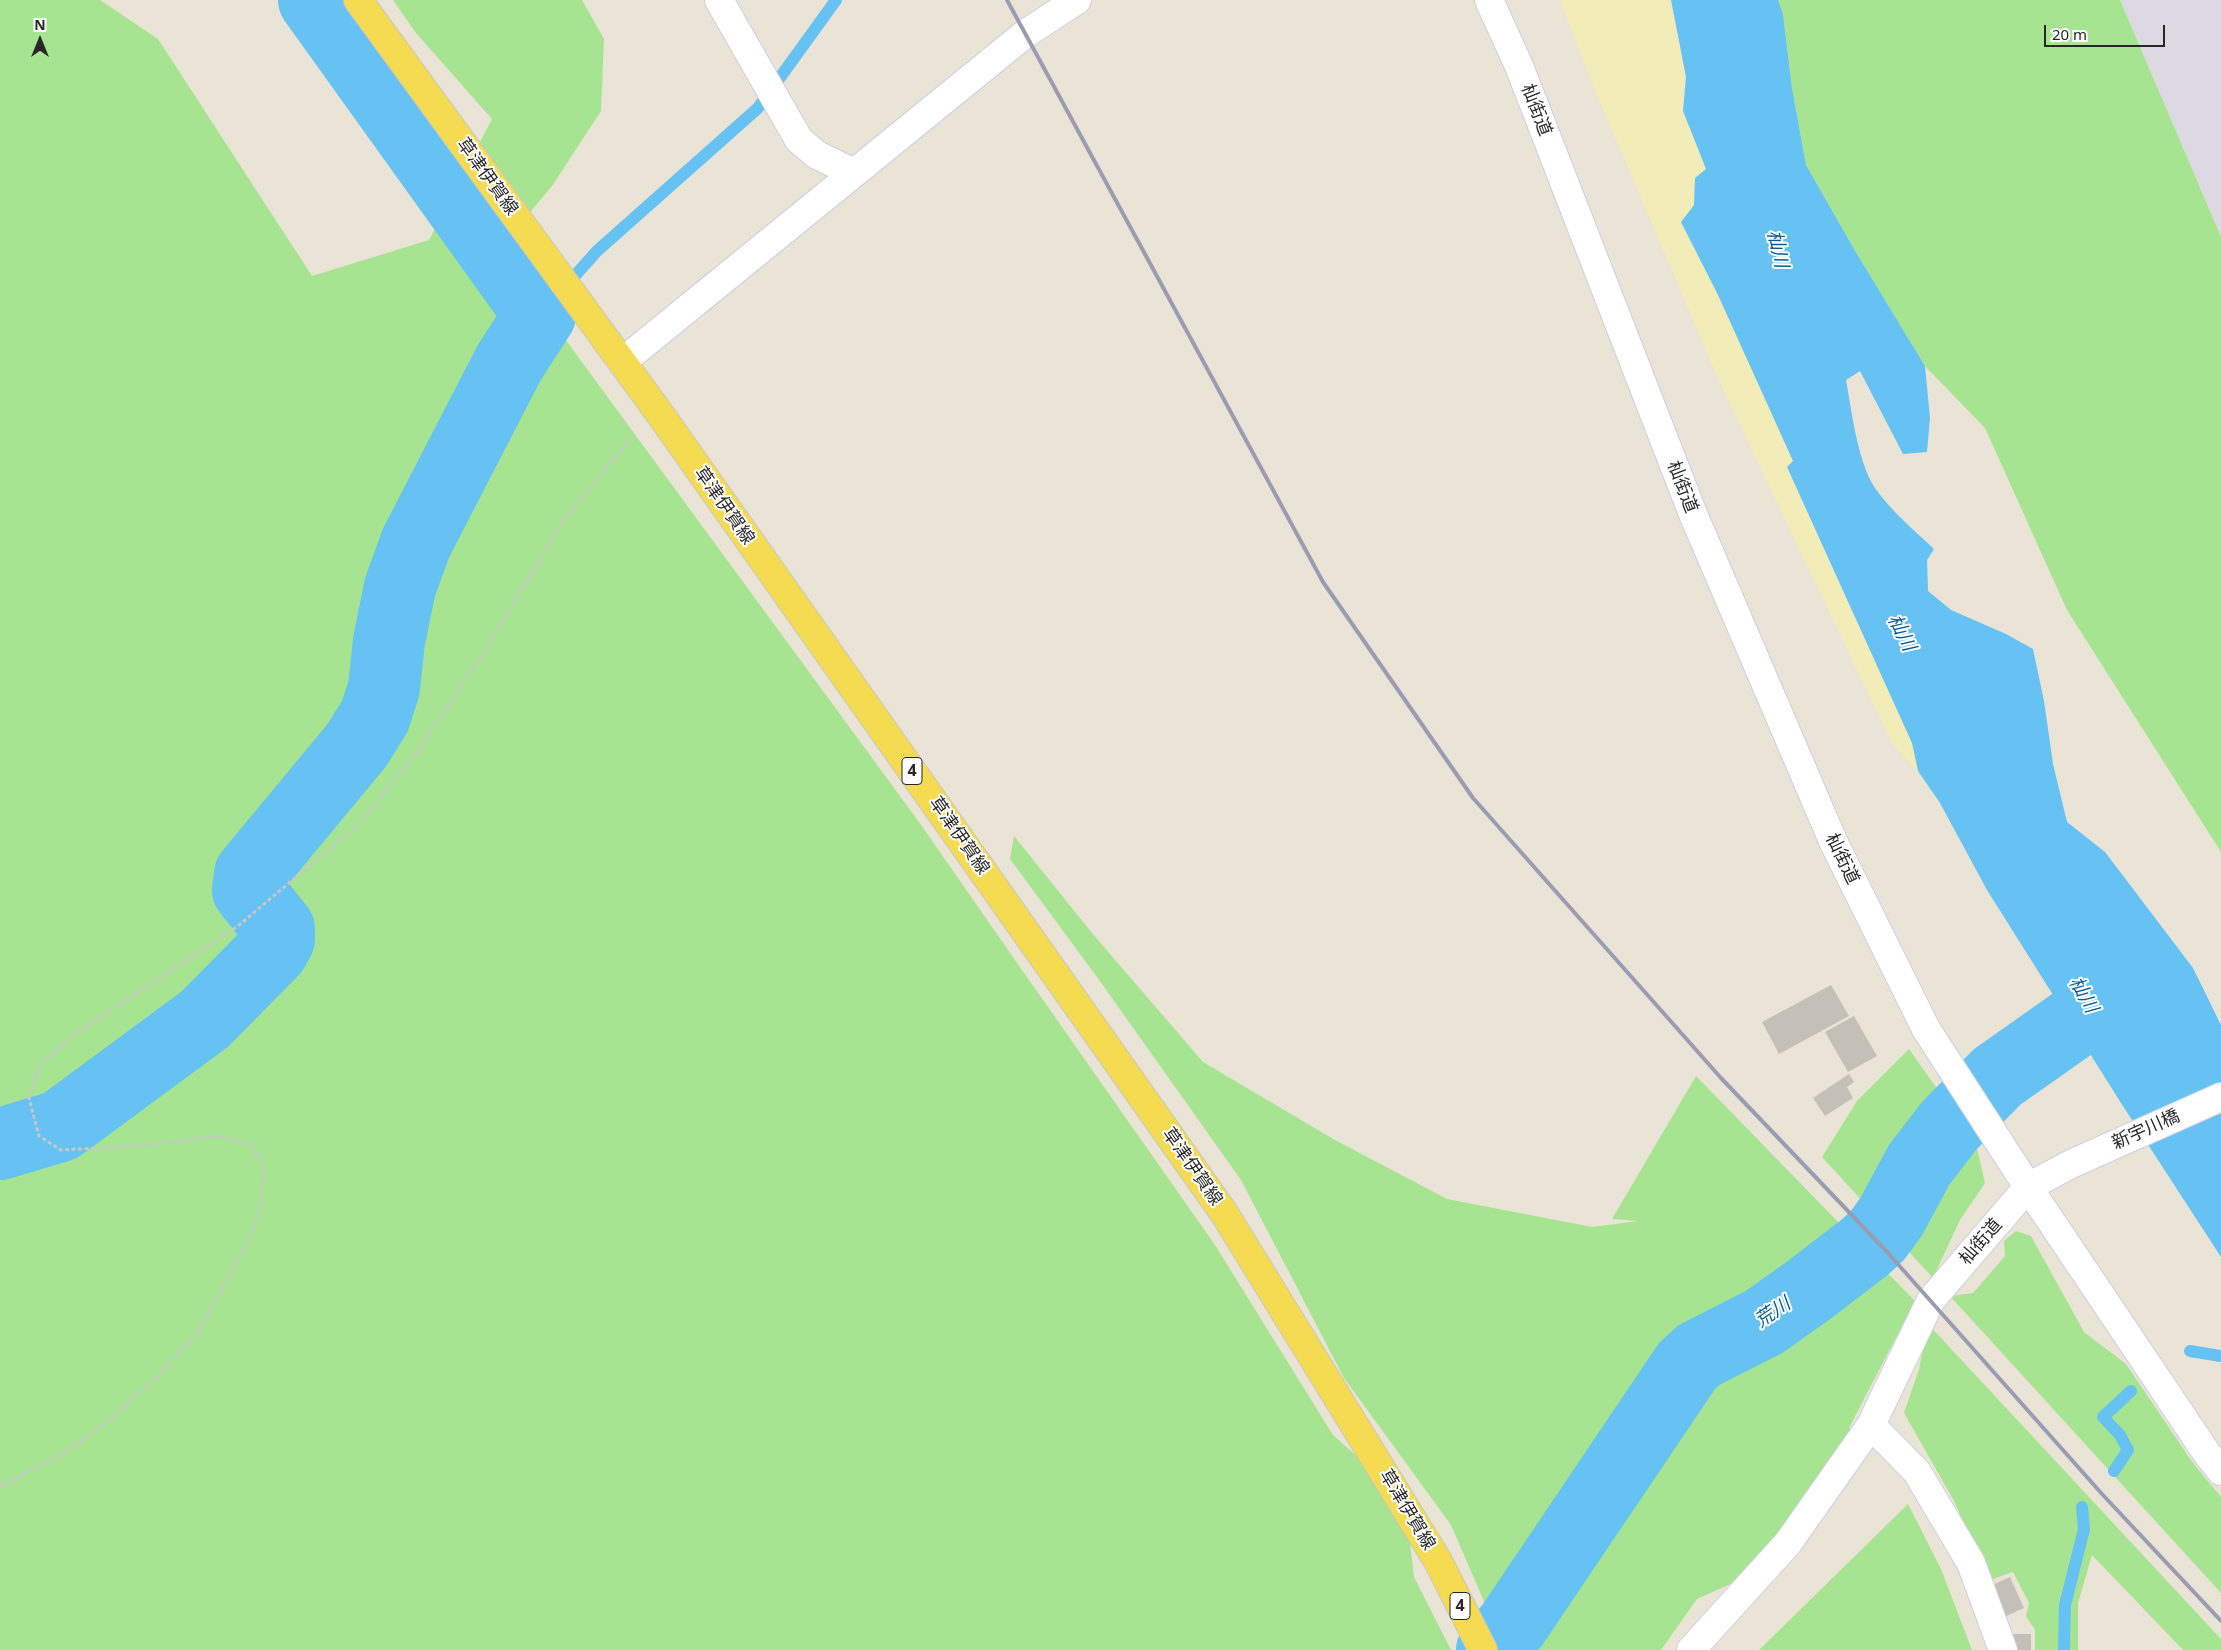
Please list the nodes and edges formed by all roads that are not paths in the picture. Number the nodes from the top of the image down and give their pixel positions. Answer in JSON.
{"nodes":[{"id":1,"x":358,"y":0,"type":"edge"},
{"id":2,"x":719,"y":0,"type":"edge"},
{"id":3,"x":1077,"y":0,"type":"edge"},
{"id":4,"x":1489,"y":0,"type":"edge"},
{"id":5,"x":854,"y":173,"type":"junction"},
{"id":6,"x":622,"y":362,"type":"junction"},
{"id":7,"x":2221,"y":1097,"type":"edge"},
{"id":8,"x":2028,"y":1187,"type":"junction"},
{"id":9,"x":1871,"y":1425,"type":"junction"},
{"id":10,"x":2221,"y":1471,"type":"edge"},
{"id":11,"x":1483,"y":1650,"type":"edge"},
{"id":12,"x":1691,"y":1650,"type":"edge"},
{"id":13,"x":2003,"y":1650,"type":"edge"}],
"edges":[{"from":1,"to":6,"type":"main road","name":"草津伊賀線","number":"4"},
{"from":2,"to":5,"type":"street"},
{"from":3,"to":5,"type":"street"},
{"from":4,"to":8,"type":"street","name":"杣街道"},
{"from":5,"to":6,"type":"street"},
{"from":6,"to":11,"type":"main road","name":"草津伊賀線","number":"4"},
{"from":7,"to":8,"type":"street","name":"新宇川橋"},
{"from":8,"to":9,"type":"street","name":"杣街道"},
{"from":8,"to":10,"type":"street"},
{"from":9,"to":12,"type":"street","name":"杣街道"},
{"from":9,"to":13,"type":"street"}]}
